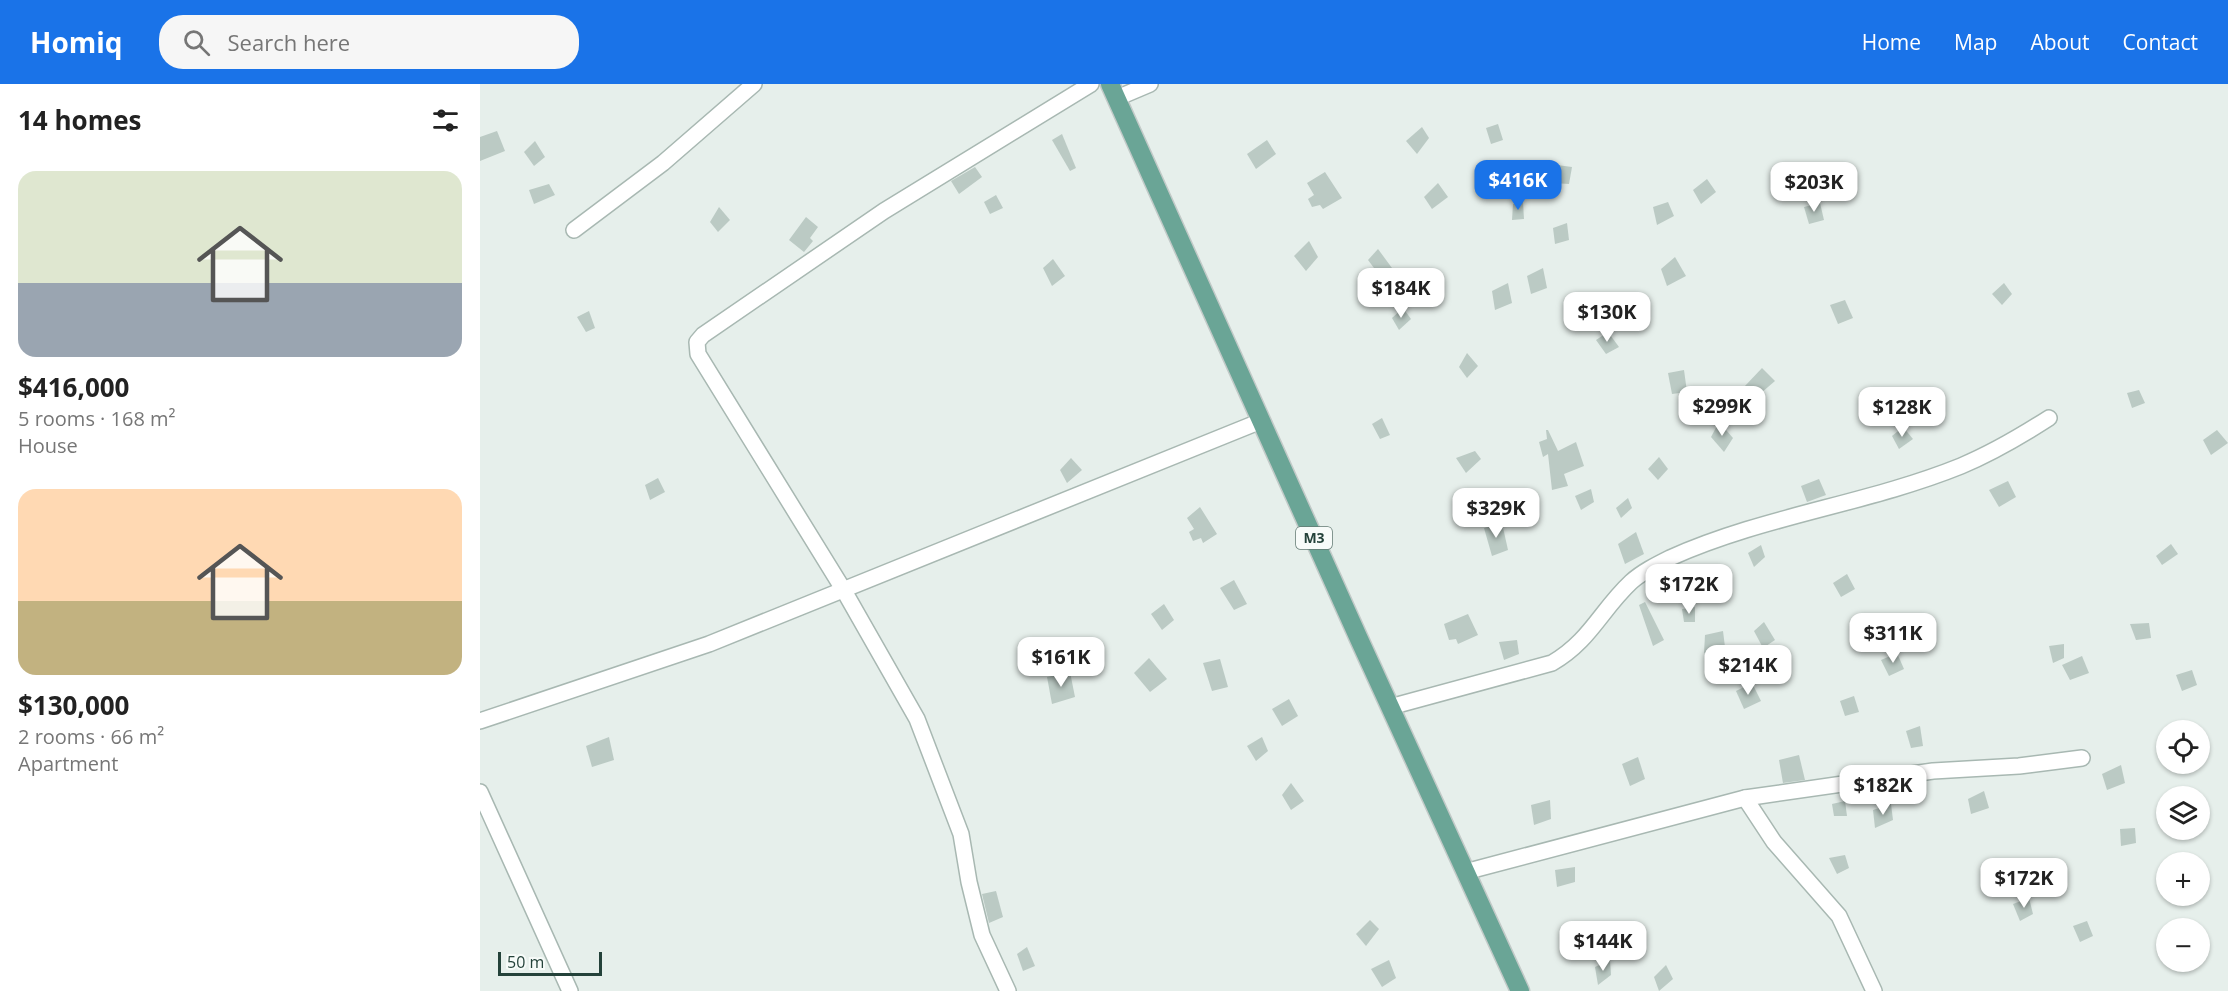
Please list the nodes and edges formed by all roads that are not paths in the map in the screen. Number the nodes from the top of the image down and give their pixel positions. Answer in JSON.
{"nodes":[{"id":1,"x":754,"y":84,"type":"edge"},
{"id":2,"x":1091,"y":84,"type":"edge"},
{"id":3,"x":1150,"y":84,"type":"edge"},
{"id":4,"x":1113,"y":91,"type":"edge"},
{"id":5,"x":574,"y":230,"type":"dead end"},
{"id":6,"x":2049,"y":418,"type":"dead end"},
{"id":7,"x":1261,"y":421,"type":"junction"},
{"id":8,"x":843,"y":589,"type":"junction"},
{"id":9,"x":1390,"y":707,"type":"junction"},
{"id":10,"x":480,"y":721,"type":"edge"},
{"id":11,"x":2082,"y":758,"type":"dead end"},
{"id":12,"x":480,"y":792,"type":"edge"},
{"id":13,"x":1745,"y":798,"type":"junction"},
{"id":14,"x":1466,"y":872,"type":"junction"},
{"id":15,"x":570,"y":991,"type":"edge"},
{"id":16,"x":1008,"y":991,"type":"edge"},
{"id":17,"x":1521,"y":991,"type":"edge"},
{"id":18,"x":1874,"y":991,"type":"edge"}],
"edges":[{"from":1,"to":5,"type":"street"},
{"from":2,"to":8,"type":"street"},
{"from":3,"to":4,"type":"street"},
{"from":4,"to":7,"type":"main road","number":"M3"},
{"from":6,"to":9,"type":"street"},
{"from":7,"to":8,"type":"street"},
{"from":7,"to":9,"type":"main road","number":"M3"},
{"from":8,"to":10,"type":"street"},
{"from":8,"to":16,"type":"street"},
{"from":9,"to":14,"type":"main road","number":"M3"},
{"from":11,"to":13,"type":"street"},
{"from":12,"to":15,"type":"street"},
{"from":13,"to":14,"type":"street"},
{"from":13,"to":18,"type":"street"},
{"from":14,"to":17,"type":"main road","number":"M3"}]}
